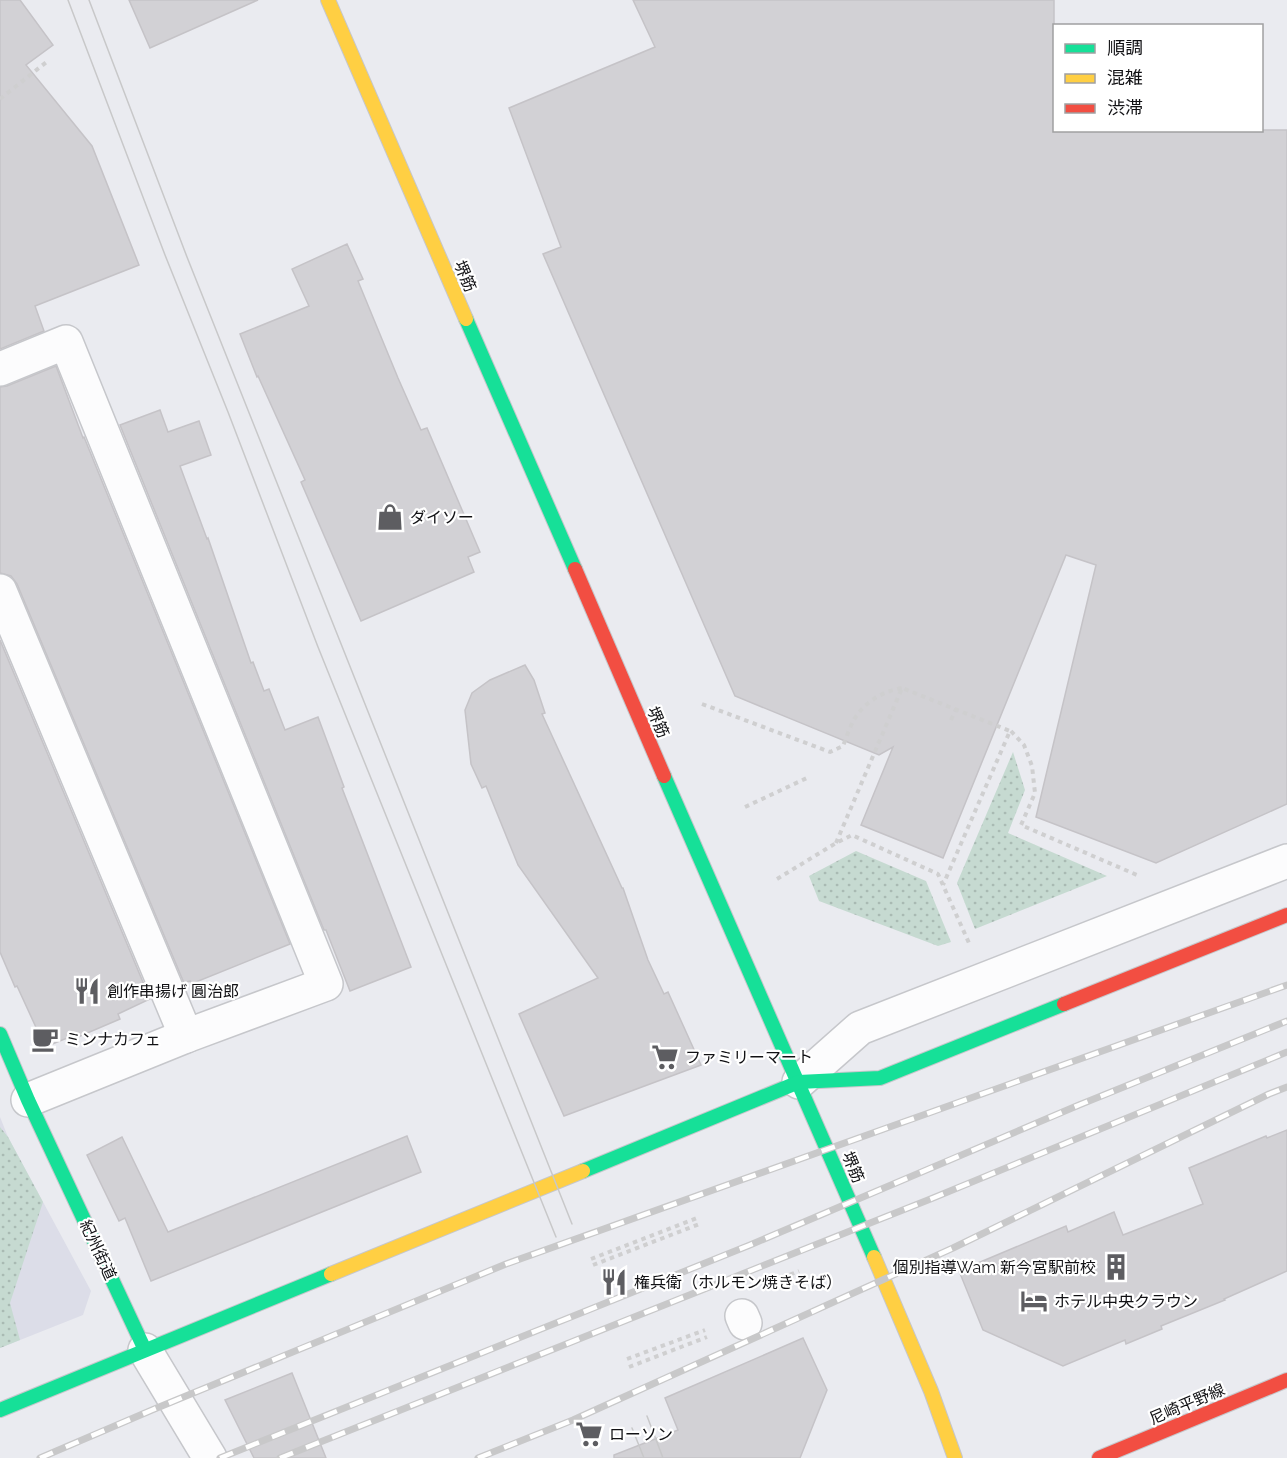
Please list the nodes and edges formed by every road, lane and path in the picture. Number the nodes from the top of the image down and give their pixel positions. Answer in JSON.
{"nodes":[{"id":1,"x":328,"y":0,"type":"edge"},
{"id":2,"x":49,"y":60,"type":"dead end"},
{"id":3,"x":0,"y":99,"type":"edge"},
{"id":4,"x":0,"y":369,"type":"edge"},
{"id":5,"x":0,"y":591,"type":"edge"},
{"id":6,"x":902,"y":688,"type":"junction"},
{"id":7,"x":702,"y":704,"type":"dead end"},
{"id":8,"x":956,"y":709,"type":"junction"},
{"id":9,"x":951,"y":720,"type":"dead end"},
{"id":10,"x":1010,"y":731,"type":"junction"},
{"id":11,"x":809,"y":777,"type":"dead end"},
{"id":12,"x":746,"y":807,"type":"dead end"},
{"id":13,"x":836,"y":843,"type":"junction"},
{"id":14,"x":1287,"y":861,"type":"edge"},
{"id":15,"x":777,"y":879,"type":"dead end"},
{"id":16,"x":1143,"y":879,"type":"dead end"},
{"id":17,"x":943,"y":885,"type":"junction"},
{"id":18,"x":1287,"y":915,"type":"edge"},
{"id":19,"x":970,"y":944,"type":"dead end"},
{"id":20,"x":0,"y":1034,"type":"edge"},
{"id":21,"x":186,"y":1036,"type":"junction"},
{"id":22,"x":799,"y":1082,"type":"junction"},
{"id":23,"x":28,"y":1100,"type":"junction"},
{"id":24,"x":697,"y":1218,"type":"dead end"},
{"id":25,"x":702,"y":1223,"type":"dead end"},
{"id":26,"x":591,"y":1259,"type":"dead end"},
{"id":27,"x":593,"y":1265,"type":"dead end"},
{"id":28,"x":799,"y":1270,"type":"dead end"},
{"id":29,"x":762,"y":1286,"type":"dead end"},
{"id":30,"x":743,"y":1319,"type":"dead end"},
{"id":31,"x":687,"y":1337,"type":"dead end"},
{"id":32,"x":145,"y":1350,"type":"junction"},
{"id":33,"x":627,"y":1359,"type":"dead end"},
{"id":34,"x":629,"y":1367,"type":"dead end"},
{"id":35,"x":1287,"y":1380,"type":"edge"},
{"id":36,"x":0,"y":1410,"type":"edge"},
{"id":37,"x":210,"y":1458,"type":"edge"},
{"id":38,"x":955,"y":1458,"type":"edge"},
{"id":39,"x":1099,"y":1458,"type":"edge"}],
"edges":[{"from":1,"to":22,"type":"street","name":"堺筋"},
{"from":2,"to":3,"type":"path"},
{"from":4,"to":21,"type":"street"},
{"from":5,"to":21,"type":"street"},
{"from":6,"to":7,"type":"path"},
{"from":6,"to":8,"type":"path"},
{"from":6,"to":13,"type":"path"},
{"from":8,"to":9,"type":"path"},
{"from":8,"to":10,"type":"path"},
{"from":10,"to":16,"type":"path"},
{"from":10,"to":17,"type":"path"},
{"from":11,"to":12,"type":"path"},
{"from":13,"to":15,"type":"path"},
{"from":13,"to":17,"type":"path"},
{"from":14,"to":22,"type":"street"},
{"from":17,"to":19,"type":"path"},
{"from":18,"to":22,"type":"street"},
{"from":20,"to":23,"type":"street","name":"紀州街道"},
{"from":21,"to":23,"type":"street"},
{"from":22,"to":32,"type":"street"},
{"from":22,"to":38,"type":"street","name":"堺筋"},
{"from":23,"to":32,"type":"street","name":"紀州街道"},
{"from":24,"to":26,"type":"path"},
{"from":25,"to":27,"type":"path"},
{"from":28,"to":29,"type":"path"},
{"from":30,"to":34,"type":"path"},
{"from":31,"to":33,"type":"path"},
{"from":32,"to":36,"type":"street"},
{"from":32,"to":37,"type":"street","name":"紀州街道"},
{"from":35,"to":39,"type":"street","name":"尼崎平野線"}]}
